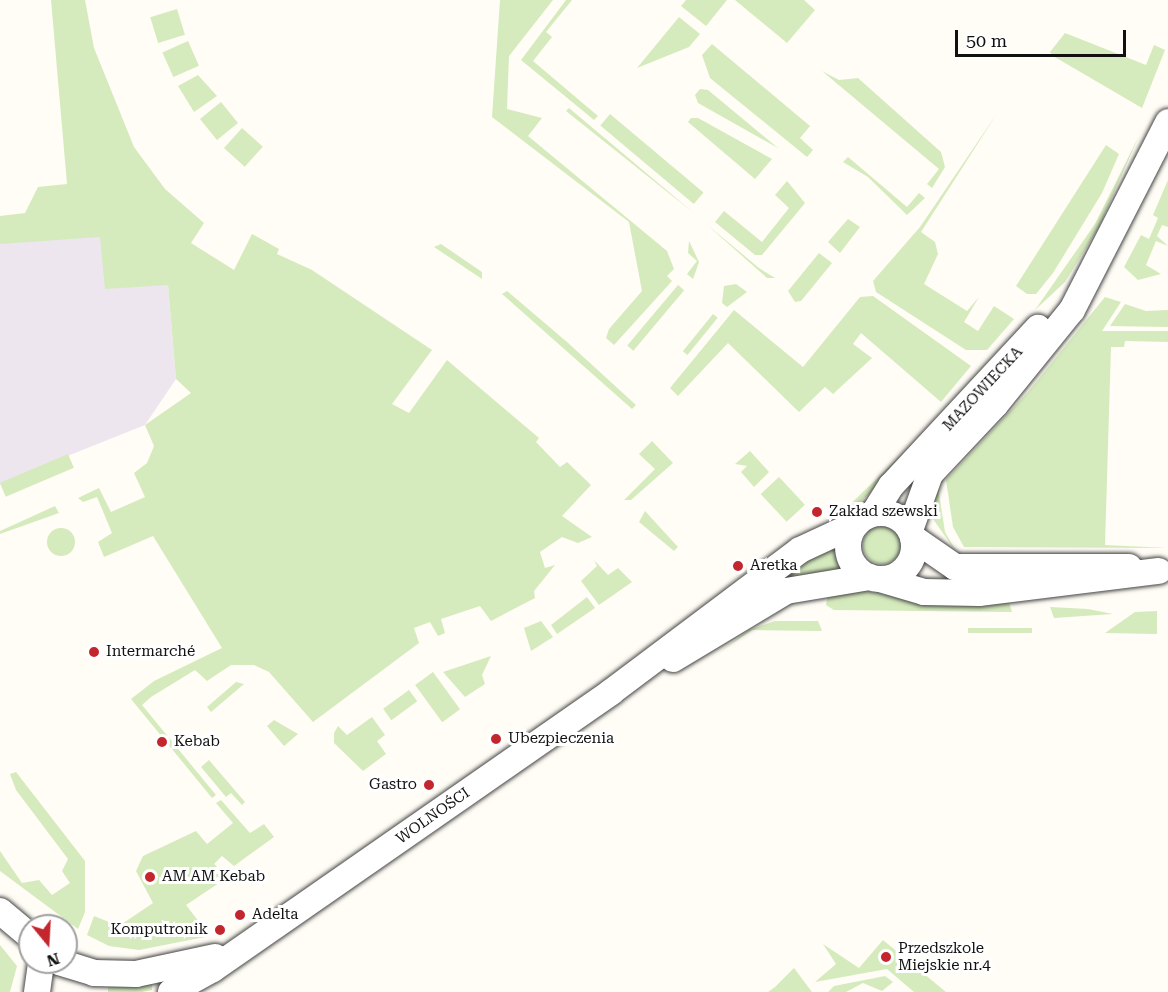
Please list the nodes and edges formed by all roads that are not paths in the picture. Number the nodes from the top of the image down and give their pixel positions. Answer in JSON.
{"nodes":[{"id":1,"x":1168,"y":122,"type":"edge"},
{"id":2,"x":1094,"y":266,"type":"junction"},
{"id":3,"x":865,"y":519,"type":"junction"},
{"id":4,"x":911,"y":534,"type":"junction"},
{"id":5,"x":1163,"y":571,"type":"edge"},
{"id":6,"x":875,"y":578,"type":"junction"},
{"id":7,"x":621,"y":685,"type":"junction"},
{"id":8,"x":0,"y":911,"type":"edge"},
{"id":9,"x":0,"y":926,"type":"edge"},
{"id":10,"x":18,"y":927,"type":"edge"},
{"id":11,"x":18,"y":933,"type":"edge"},
{"id":12,"x":243,"y":946,"type":"junction"},
{"id":13,"x":78,"y":968,"type":"edge"},
{"id":14,"x":39,"y":974,"type":"edge"},
{"id":15,"x":37,"y":992,"type":"edge"},
{"id":16,"x":171,"y":992,"type":"edge"}],
"edges":[{"from":1,"to":2,"type":"street","name":"MAZOWIECKA"},
{"from":2,"to":3,"type":"street","name":"MAZOWIECKA"},
{"from":2,"to":4,"type":"street","name":"MAZOWIECKA"},
{"from":3,"to":4,"type":"street"},
{"from":3,"to":6,"type":"street"},
{"from":3,"to":7,"type":"street","name":"WOLNOŚCI"},
{"from":4,"to":5,"type":"street"},
{"from":4,"to":6,"type":"street"},
{"from":5,"to":6,"type":"street"},
{"from":6,"to":7,"type":"street","name":"WOLNOŚCI"},
{"from":7,"to":12,"type":"street","name":"WOLNOŚCI"},
{"from":8,"to":10,"type":"street"},
{"from":9,"to":11,"type":"street"},
{"from":12,"to":13,"type":"street","name":"WOLNOŚCI"},
{"from":12,"to":16,"type":"street","name":"WOLNOŚCI"},
{"from":14,"to":15,"type":"street"}]}
